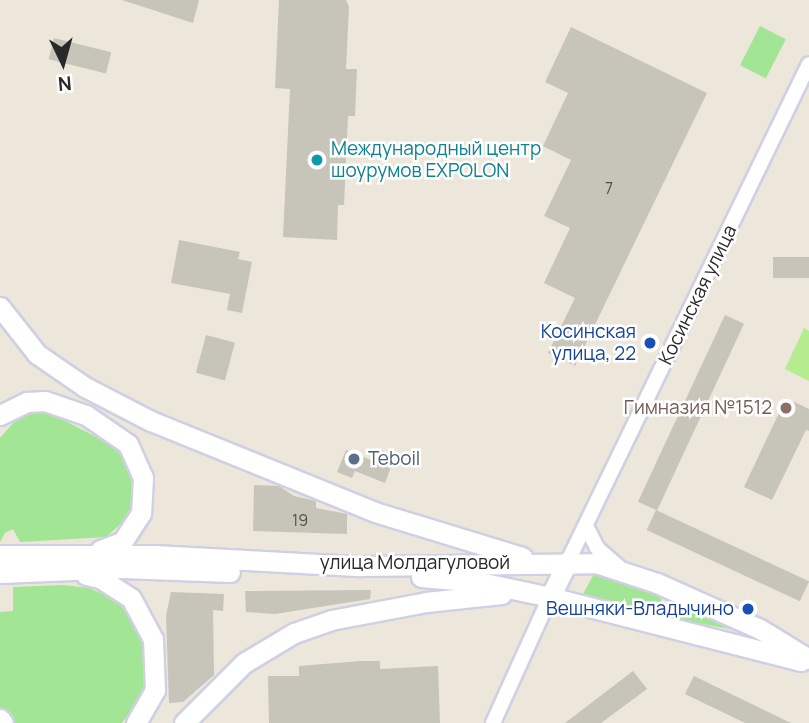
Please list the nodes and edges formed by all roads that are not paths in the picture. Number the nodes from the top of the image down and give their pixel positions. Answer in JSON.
{"nodes":[{"id":1,"x":809,"y":64,"type":"edge"},
{"id":2,"x":0,"y":307,"type":"edge"},
{"id":3,"x":0,"y":415,"type":"edge"},
{"id":4,"x":586,"y":526,"type":"junction"},
{"id":5,"x":568,"y":561,"type":"junction"},
{"id":6,"x":71,"y":562,"type":"junction"},
{"id":7,"x":540,"y":562,"type":"junction"},
{"id":8,"x":7,"y":564,"type":"edge"},
{"id":9,"x":621,"y":568,"type":"junction"},
{"id":10,"x":528,"y":592,"type":"junction"},
{"id":11,"x":550,"y":597,"type":"junction"},
{"id":12,"x":745,"y":622,"type":"junction"},
{"id":13,"x":736,"y":644,"type":"junction"},
{"id":14,"x":809,"y":661,"type":"edge"},
{"id":15,"x":136,"y":723,"type":"edge"},
{"id":16,"x":184,"y":723,"type":"edge"},
{"id":17,"x":493,"y":723,"type":"edge"}],
"edges":[{"from":1,"to":4,"type":"street","name":"Косинская улица"},
{"from":2,"to":7,"type":"main road"},
{"from":3,"to":6,"type":"main road"},
{"from":4,"to":5,"type":"street","name":"Косинская улица"},
{"from":4,"to":9,"type":"street"},
{"from":5,"to":7,"type":"main road","name":"улица Молдагуловой"},
{"from":5,"to":9,"type":"main road","name":"улица Молдагуловой"},
{"from":5,"to":11,"type":"main road","name":"Косинская улица"},
{"from":6,"to":7,"type":"main road","name":"улица Молдагуловой"},
{"from":6,"to":8,"type":"main road","name":"улица Молдагуловой"},
{"from":6,"to":10,"type":"main road","name":"улица Молдагуловой"},
{"from":6,"to":15,"type":"main road"},
{"from":9,"to":12,"type":"main road","name":"улица Молдагуловой"},
{"from":10,"to":11,"type":"main road","name":"улица Молдагуловой"},
{"from":10,"to":16,"type":"main road"},
{"from":11,"to":13,"type":"main road","name":"улица Молдагуловой"},
{"from":11,"to":17,"type":"street","name":"Косинская улица"},
{"from":12,"to":13,"type":"main road"},
{"from":12,"to":14,"type":"main road","name":"улица Молдагуловой"},
{"from":13,"to":14,"type":"main road","name":"улица Молдагуловой"}]}
